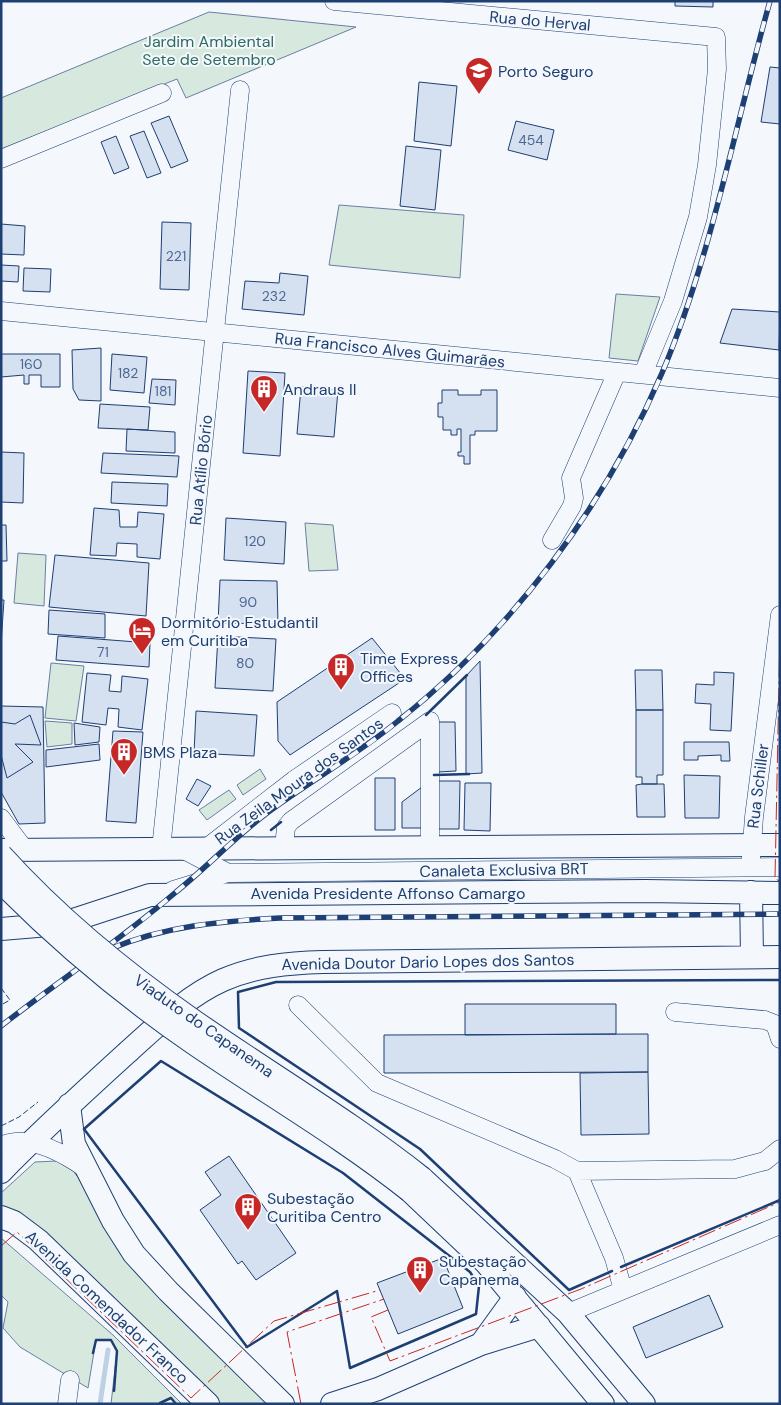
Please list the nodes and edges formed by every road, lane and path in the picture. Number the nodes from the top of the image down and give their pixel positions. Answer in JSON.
{"nodes":[{"id":1,"x":334,"y":1,"type":"edge"},
{"id":2,"x":240,"y":90,"type":"dead end"},
{"id":3,"x":162,"y":93,"type":"dead end"},
{"id":4,"x":1,"y":160,"type":"edge"},
{"id":5,"x":1,"y":311,"type":"edge"},
{"id":6,"x":215,"y":332,"type":"junction"},
{"id":7,"x":617,"y":372,"type":"junction"},
{"id":8,"x":643,"y":374,"type":"junction"},
{"id":9,"x":780,"y":388,"type":"edge"},
{"id":10,"x":552,"y":540,"type":"dead end"},
{"id":11,"x":780,"y":615,"type":"edge"},
{"id":12,"x":392,"y":712,"type":"dead end"},
{"id":13,"x":1,"y":818,"type":"edge"},
{"id":14,"x":751,"y":845,"type":"junction"},
{"id":15,"x":780,"y":845,"type":"edge"},
{"id":16,"x":430,"y":847,"type":"junction"},
{"id":17,"x":284,"y":848,"type":"junction"},
{"id":18,"x":171,"y":849,"type":"junction"},
{"id":19,"x":206,"y":849,"type":"junction"},
{"id":20,"x":1,"y":850,"type":"edge"},
{"id":21,"x":25,"y":850,"type":"junction"},
{"id":22,"x":1,"y":856,"type":"edge"},
{"id":23,"x":780,"y":867,"type":"edge"},
{"id":24,"x":751,"y":868,"type":"junction"},
{"id":25,"x":228,"y":873,"type":"junction"},
{"id":26,"x":1,"y":882,"type":"edge"},
{"id":27,"x":752,"y":892,"type":"junction"},
{"id":28,"x":780,"y":892,"type":"edge"},
{"id":29,"x":159,"y":895,"type":"junction"},
{"id":30,"x":1,"y":929,"type":"edge"},
{"id":31,"x":780,"y":956,"type":"edge"},
{"id":32,"x":752,"y":957,"type":"junction"},
{"id":33,"x":298,"y":1005,"type":"dead end"},
{"id":34,"x":675,"y":1012,"type":"dead end"},
{"id":35,"x":780,"y":1039,"type":"edge"},
{"id":36,"x":69,"y":1105,"type":"junction"},
{"id":37,"x":30,"y":1143,"type":"junction"},
{"id":38,"x":1,"y":1146,"type":"edge"},
{"id":39,"x":780,"y":1150,"type":"edge"},
{"id":40,"x":85,"y":1168,"type":"junction"},
{"id":41,"x":577,"y":1171,"type":"junction"},
{"id":42,"x":1,"y":1172,"type":"edge"},
{"id":43,"x":416,"y":1185,"type":"junction"},
{"id":44,"x":1,"y":1217,"type":"edge"},
{"id":45,"x":780,"y":1225,"type":"edge"},
{"id":46,"x":623,"y":1290,"type":"junction"},
{"id":47,"x":515,"y":1297,"type":"junction"},
{"id":48,"x":568,"y":1313,"type":"junction"},
{"id":49,"x":538,"y":1326,"type":"junction"},
{"id":50,"x":481,"y":1344,"type":"junction"},
{"id":51,"x":70,"y":1380,"type":"dead end"},
{"id":52,"x":372,"y":1396,"type":"edge"},
{"id":53,"x":67,"y":1404,"type":"edge"},
{"id":54,"x":208,"y":1404,"type":"edge"},
{"id":55,"x":283,"y":1404,"type":"edge"},
{"id":56,"x":332,"y":1404,"type":"edge"},
{"id":57,"x":603,"y":1404,"type":"edge"},
{"id":58,"x":644,"y":1404,"type":"edge"}],
"edges":[{"from":1,"to":8,"type":"street","name":"Rua do Herval"},
{"from":2,"to":6,"type":"street","name":"Rua Atílio Bório"},
{"from":3,"to":4,"type":"street"},
{"from":5,"to":6,"type":"street","name":"Rua Francisco Alves Guimarães"},
{"from":6,"to":7,"type":"street","name":"Rua Francisco Alves Guimarães"},
{"from":6,"to":18,"type":"street","name":"Rua Atílio Bório"},
{"from":7,"to":8,"type":"street","name":"Rua Francisco Alves Guimarães"},
{"from":7,"to":10,"type":"street"},
{"from":8,"to":9,"type":"street","name":"Rua Francisco Alves Guimarães"},
{"from":11,"to":14,"type":"street","name":"Rua Schiller"},
{"from":12,"to":19,"type":"street","name":"Rua Zeila Moura dos Santos"},
{"from":13,"to":21,"type":"street"},
{"from":14,"to":15,"type":"main road"},
{"from":14,"to":16,"type":"main road"},
{"from":14,"to":24,"type":"street","name":"Rua Schiller"},
{"from":16,"to":17,"type":"main road"},
{"from":16,"to":17,"type":"street"},
{"from":17,"to":19,"type":"main road"},
{"from":18,"to":19,"type":"main road"},
{"from":18,"to":21,"type":"main road"},
{"from":18,"to":25,"type":"street","name":"Canaleta Exclusiva BRT"},
{"from":20,"to":21,"type":"main road"},
{"from":22,"to":43,"type":"main road","name":"Viaduto do Capanema","bridge":true},
{"from":23,"to":24,"type":"street","name":"Canaleta Exclusiva BRT"},
{"from":24,"to":25,"type":"street","name":"Canaleta Exclusiva BRT"},
{"from":24,"to":27,"type":"street","name":"Rua Schiller"},
{"from":25,"to":29,"type":"street","name":"Canaleta Exclusiva BRT"},
{"from":26,"to":43,"type":"main road","name":"Viaduto do Capanema","bridge":true},
{"from":27,"to":28,"type":"main road","name":"Avenida Presidente Affonso Camargo"},
{"from":27,"to":29,"type":"main road","name":"Avenida Presidente Affonso Camargo"},
{"from":27,"to":32,"type":"main road","name":"Rua Schiller"},
{"from":29,"to":30,"type":"main road","name":"Avenida Presidente Affonso Camargo"},
{"from":31,"to":32,"type":"main road","name":"Avenida Doutor Dario Lopes dos Santos"},
{"from":32,"to":36,"type":"main road","name":"Avenida Doutor Dario Lopes dos Santos"},
{"from":33,"to":41,"type":"street"},
{"from":34,"to":35,"type":"street"},
{"from":36,"to":37,"type":"main road","name":"Avenida Doutor Dario Lopes dos Santos"},
{"from":36,"to":40,"type":"main road"},
{"from":37,"to":38,"type":"street"},
{"from":37,"to":40,"type":"street"},
{"from":37,"to":42,"type":"main road","name":"Avenida Doutor Dario Lopes dos Santos"},
{"from":39,"to":41,"type":"street"},
{"from":40,"to":55,"type":"main road"},
{"from":41,"to":46,"type":"street"},
{"from":43,"to":47,"type":"main road"},
{"from":43,"to":48,"type":"main road"},
{"from":44,"to":54,"type":"main road","name":"Avenida Comendador Franco"},
{"from":45,"to":46,"type":"street"},
{"from":46,"to":48,"type":"street"},
{"from":47,"to":49,"type":"main road"},
{"from":47,"to":50,"type":"main road"},
{"from":48,"to":58,"type":"main road"},
{"from":49,"to":50,"type":"main road"},
{"from":49,"to":57,"type":"main road"},
{"from":50,"to":52,"type":"main road"},
{"from":51,"to":53,"type":"street"},
{"from":52,"to":56,"type":"main road"}]}
